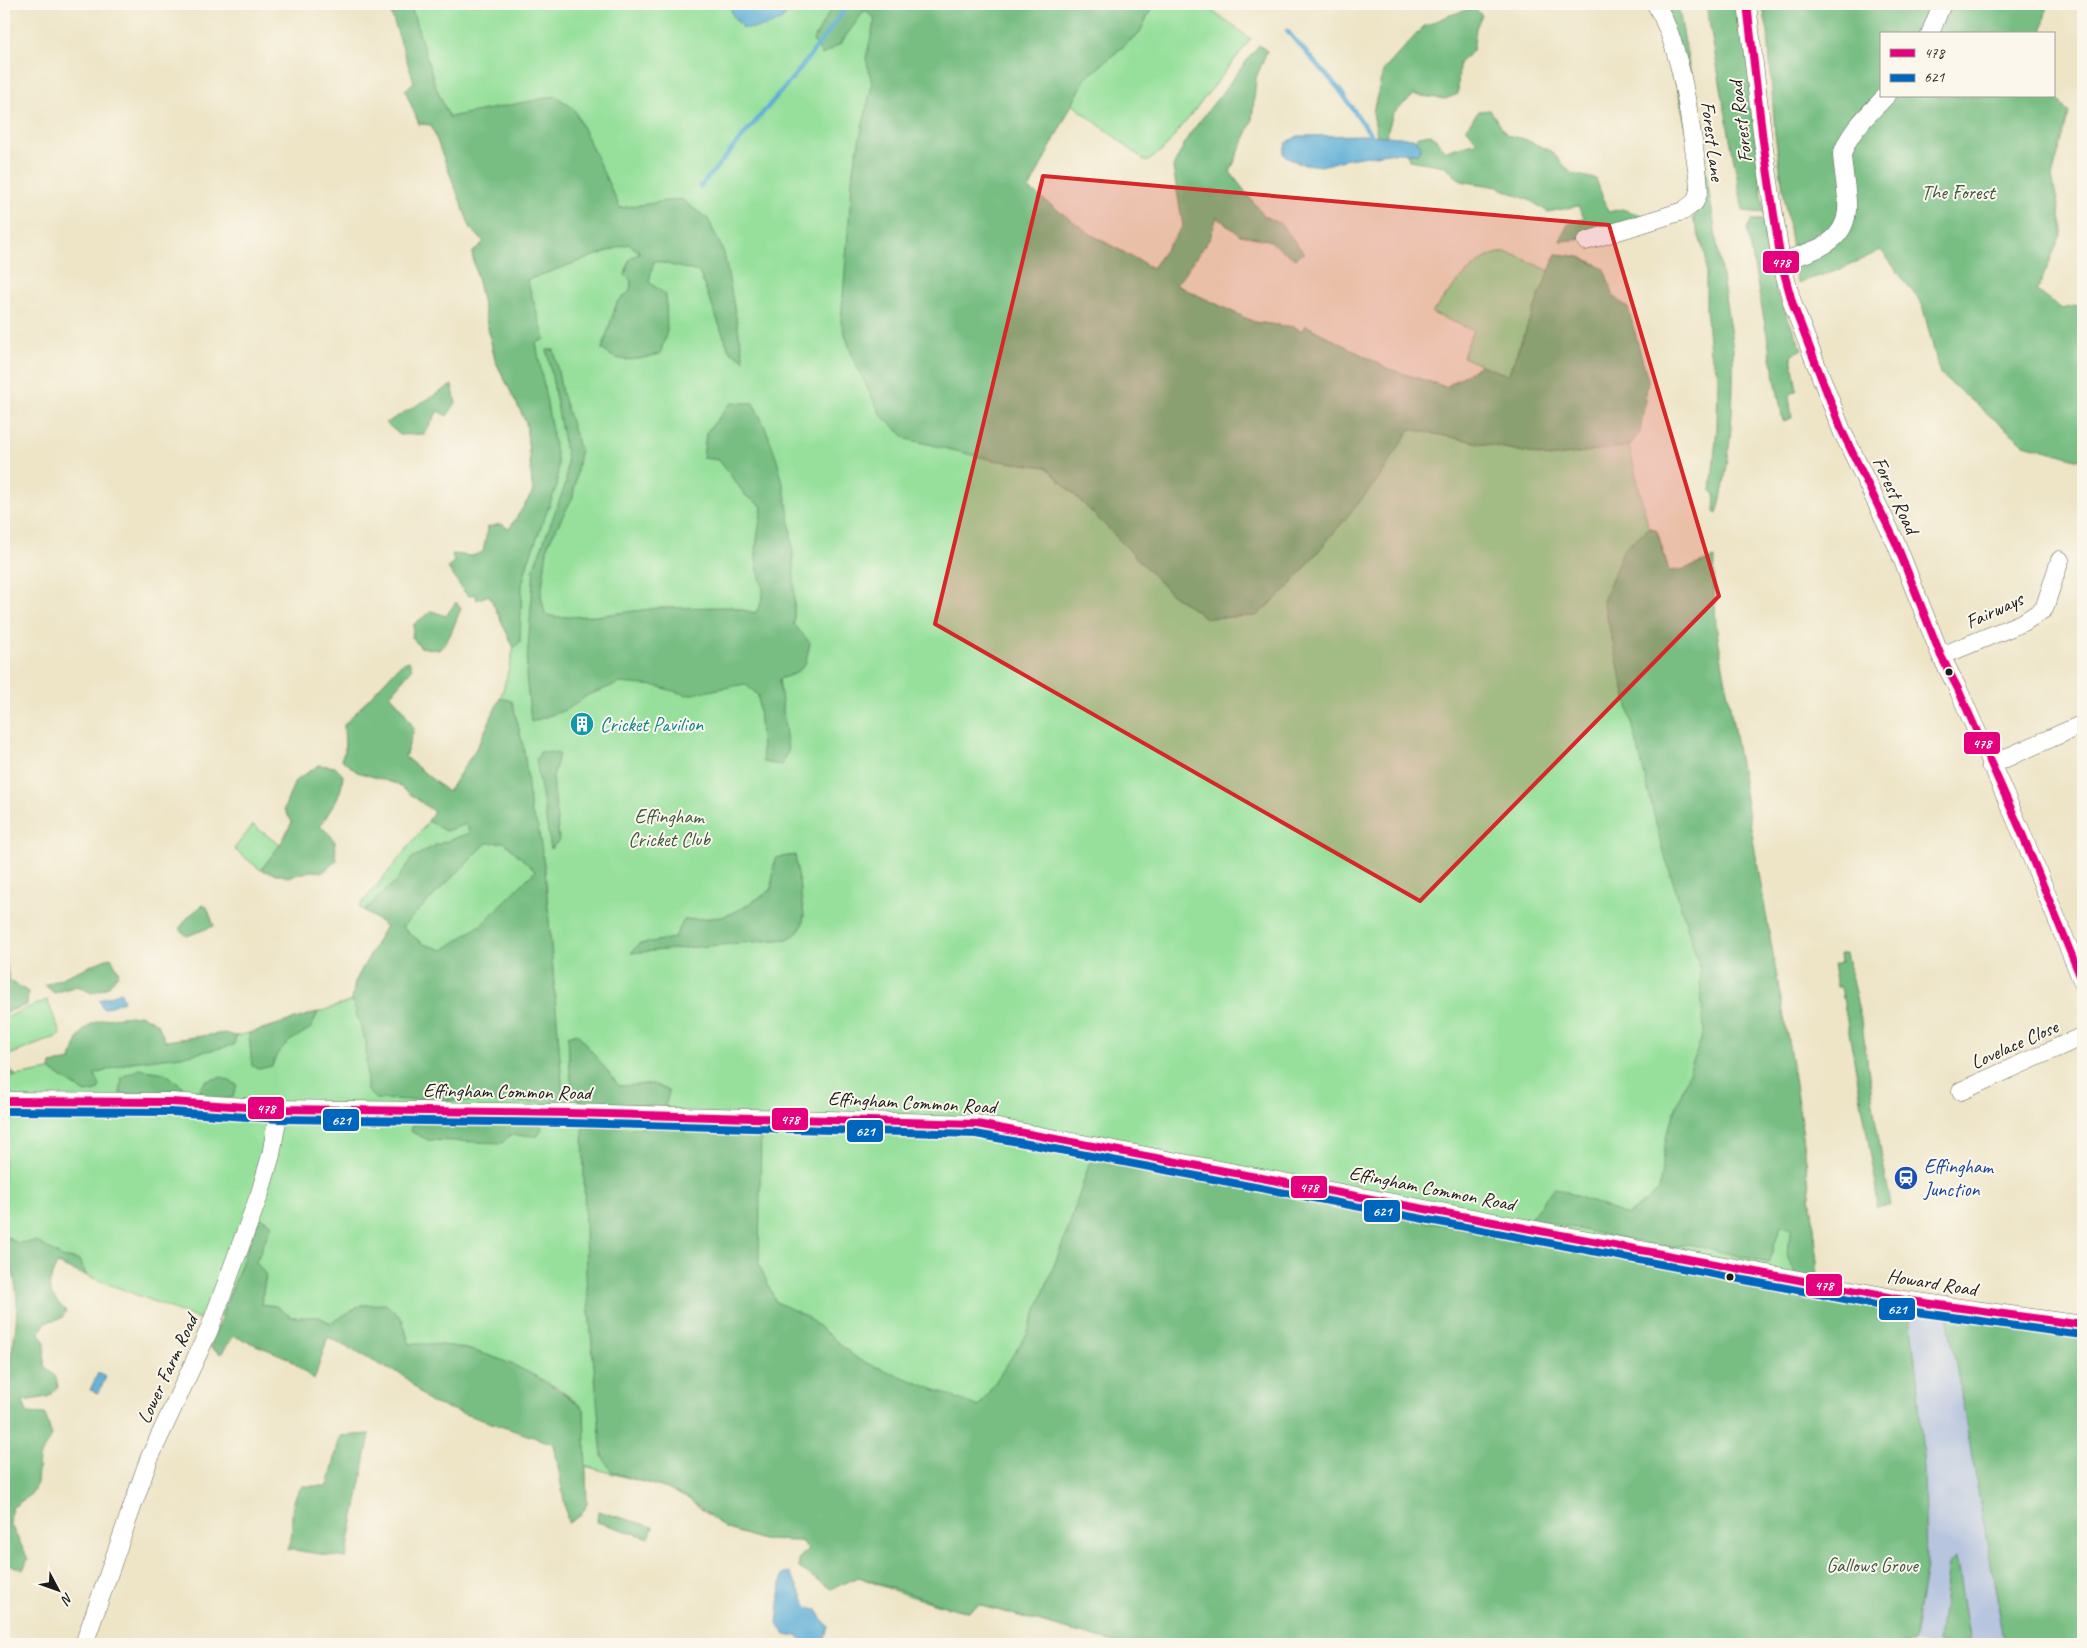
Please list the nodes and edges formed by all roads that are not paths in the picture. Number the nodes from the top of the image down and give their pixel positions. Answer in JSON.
{"nodes":[{"id":1,"x":1656,"y":4,"type":"edge"},
{"id":2,"x":1942,"y":4,"type":"edge"},
{"id":3,"x":1748,"y":11,"type":"edge"},
{"id":4,"x":1931,"y":32,"type":"edge"},
{"id":5,"x":1884,"y":98,"type":"edge"},
{"id":6,"x":1586,"y":241,"type":"dead end"},
{"id":7,"x":1781,"y":262,"type":"junction"},
{"id":8,"x":2060,"y":560,"type":"dead end"},
{"id":9,"x":1941,"y":656,"type":"junction"},
{"id":10,"x":2083,"y":724,"type":"edge"},
{"id":11,"x":1990,"y":765,"type":"junction"},
{"id":12,"x":2083,"y":982,"type":"edge"},
{"id":13,"x":2083,"y":1036,"type":"edge"},
{"id":14,"x":1961,"y":1091,"type":"dead end"},
{"id":15,"x":4,"y":1101,"type":"edge"},
{"id":16,"x":278,"y":1109,"type":"junction"},
{"id":17,"x":1775,"y":1275,"type":"joint"},
{"id":18,"x":2083,"y":1325,"type":"edge"},
{"id":19,"x":84,"y":1644,"type":"edge"}],
"edges":[{"from":1,"to":6,"type":"street","name":"Forest Lane"},
{"from":2,"to":4,"type":"street"},
{"from":3,"to":7,"type":"street","name":"Forest Road"},
{"from":5,"to":7,"type":"street"},
{"from":7,"to":9,"type":"street","name":"Forest Road"},
{"from":8,"to":9,"type":"street","name":"Fairways"},
{"from":9,"to":11,"type":"street","name":"Forest Road"},
{"from":10,"to":11,"type":"street"},
{"from":11,"to":12,"type":"street","name":"Forest Road"},
{"from":13,"to":14,"type":"street","name":"Lovelace Close"},
{"from":15,"to":16,"type":"street","name":"Effingham Common Road"},
{"from":16,"to":17,"type":"street","name":"Effingham Common Road"},
{"from":16,"to":19,"type":"street","name":"Lower Farm Road"},
{"from":17,"to":18,"type":"street","name":"Howard Road"}]}
